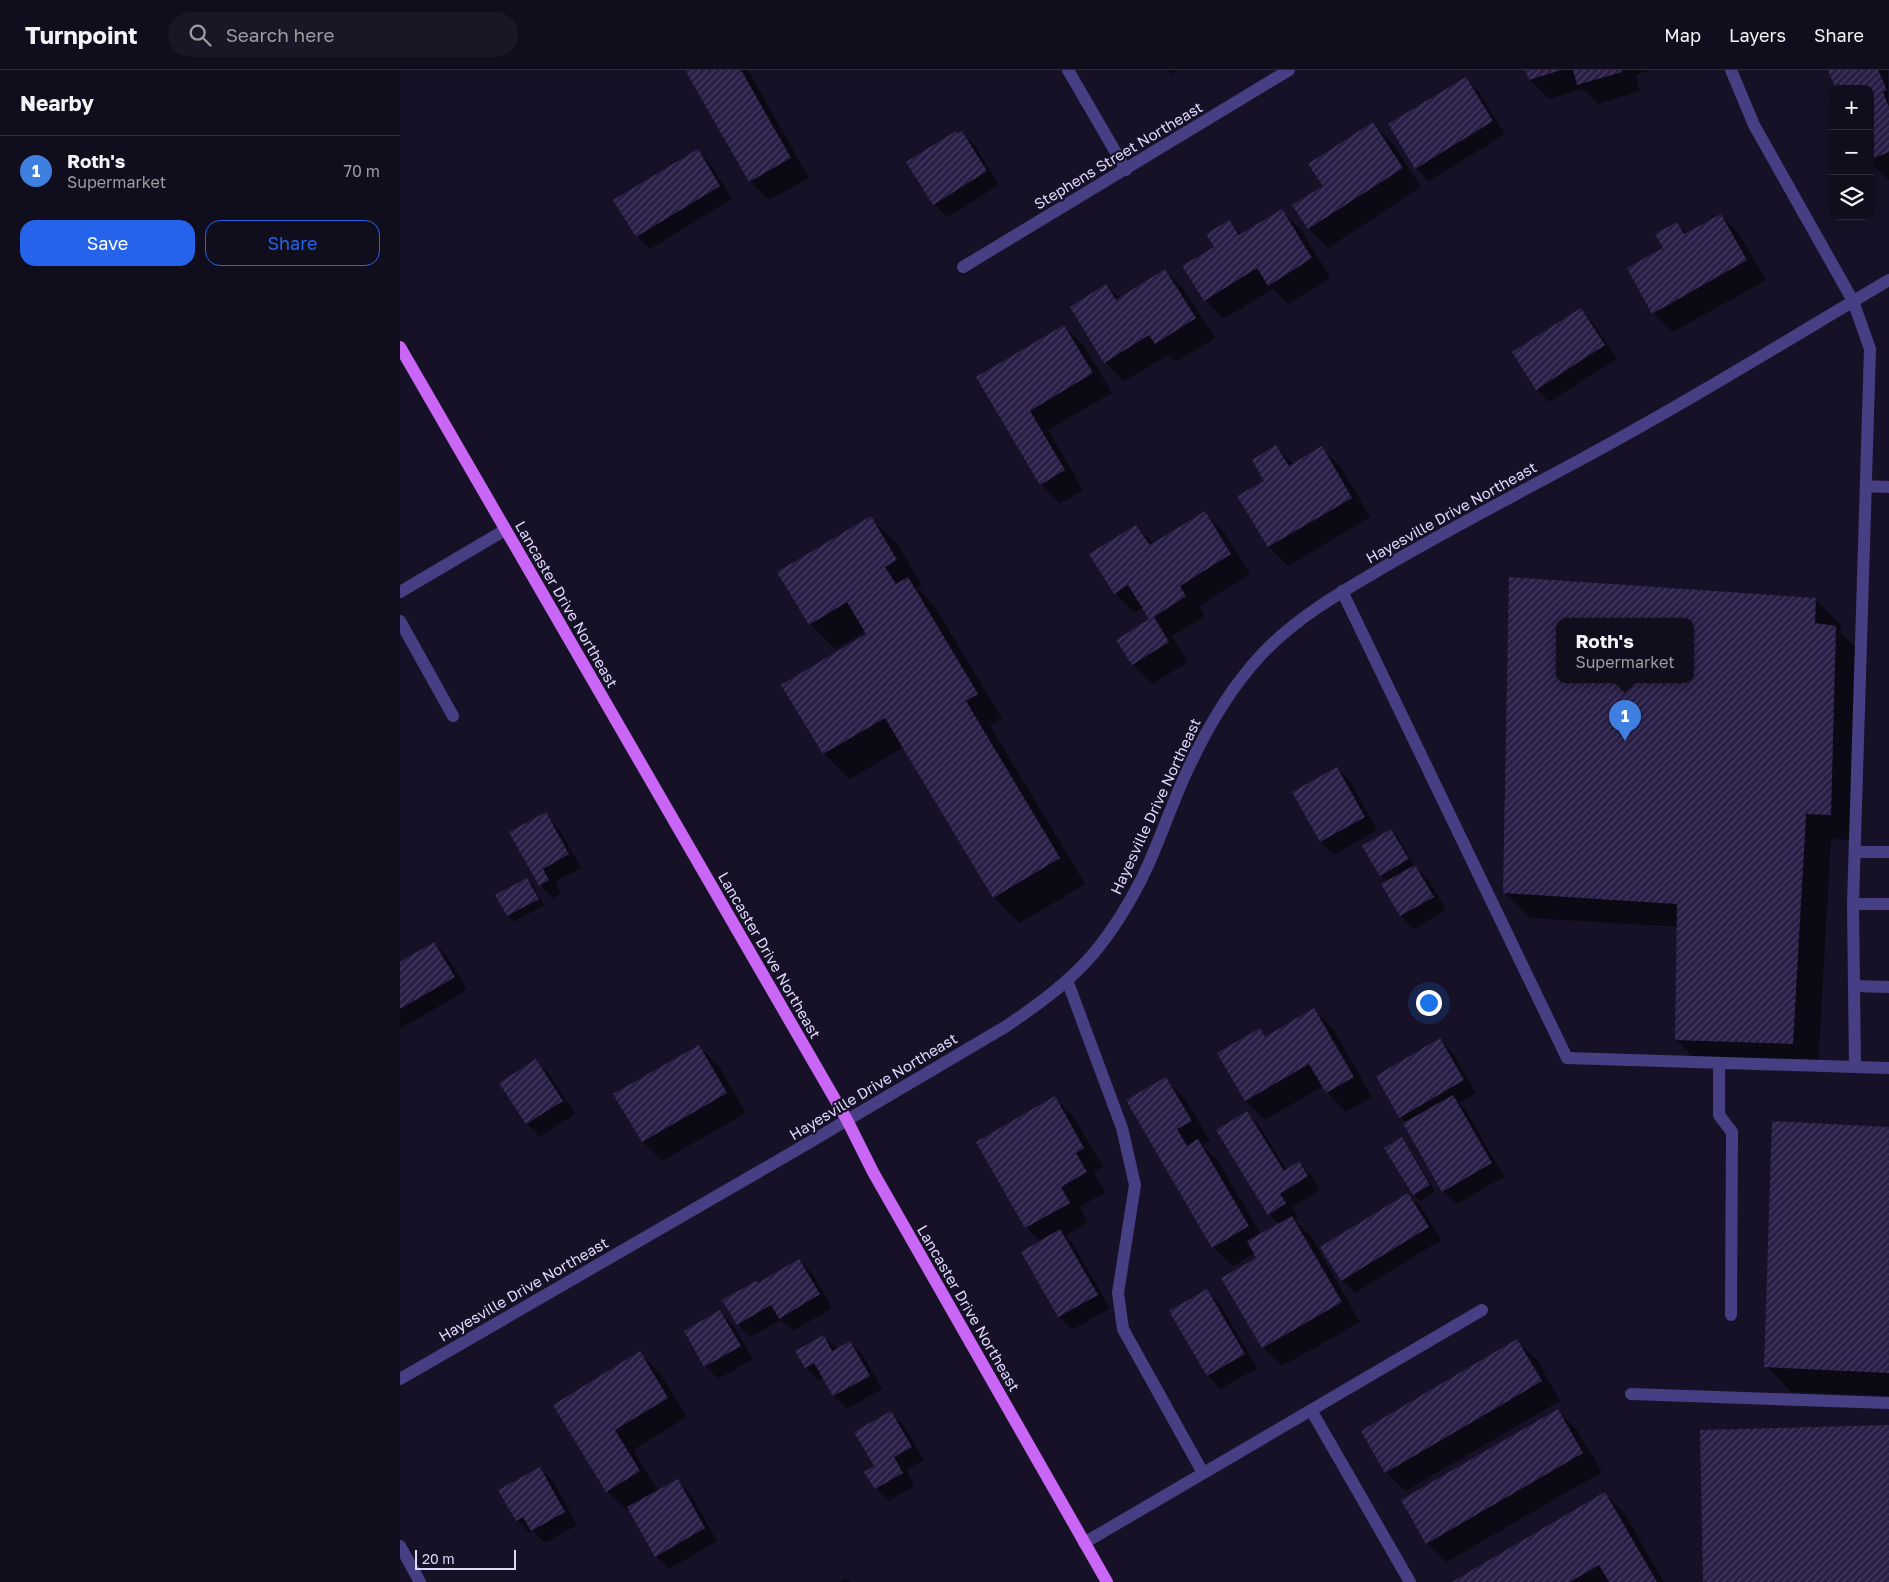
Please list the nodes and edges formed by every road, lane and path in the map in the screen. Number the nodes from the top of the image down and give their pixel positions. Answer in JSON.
{"nodes":[{"id":1,"x":1068,"y":70,"type":"edge"},
{"id":2,"x":1288,"y":70,"type":"edge"},
{"id":3,"x":1731,"y":70,"type":"edge"},
{"id":4,"x":1126,"y":170,"type":"junction"},
{"id":5,"x":964,"y":267,"type":"dead end"},
{"id":6,"x":1889,"y":280,"type":"edge"},
{"id":7,"x":1853,"y":301,"type":"junction"},
{"id":8,"x":400,"y":347,"type":"edge"},
{"id":9,"x":1866,"y":486,"type":"junction"},
{"id":10,"x":1889,"y":487,"type":"edge"},
{"id":11,"x":505,"y":530,"type":"junction"},
{"id":12,"x":1342,"y":591,"type":"junction"},
{"id":13,"x":400,"y":592,"type":"edge"},
{"id":14,"x":400,"y":621,"type":"edge"},
{"id":15,"x":453,"y":716,"type":"dead end"},
{"id":16,"x":1855,"y":852,"type":"junction"},
{"id":17,"x":1889,"y":852,"type":"edge"},
{"id":18,"x":1854,"y":904,"type":"junction"},
{"id":19,"x":1889,"y":904,"type":"edge"},
{"id":20,"x":1067,"y":980,"type":"junction"},
{"id":21,"x":1854,"y":986,"type":"junction"},
{"id":22,"x":1889,"y":987,"type":"edge"},
{"id":23,"x":1720,"y":1063,"type":"junction"},
{"id":24,"x":1855,"y":1067,"type":"junction"},
{"id":25,"x":1889,"y":1068,"type":"edge"},
{"id":26,"x":847,"y":1120,"type":"junction"},
{"id":27,"x":1482,"y":1310,"type":"dead end"},
{"id":28,"x":1731,"y":1315,"type":"dead end"},
{"id":29,"x":400,"y":1379,"type":"edge"},
{"id":30,"x":1631,"y":1394,"type":"dead end"},
{"id":31,"x":1889,"y":1403,"type":"edge"},
{"id":32,"x":1311,"y":1410,"type":"junction"},
{"id":33,"x":1203,"y":1474,"type":"junction"},
{"id":34,"x":1084,"y":1543,"type":"junction"},
{"id":35,"x":400,"y":1546,"type":"edge"},
{"id":36,"x":420,"y":1582,"type":"edge"},
{"id":37,"x":1106,"y":1582,"type":"edge"},
{"id":38,"x":1410,"y":1582,"type":"edge"}],
"edges":[{"from":1,"to":4,"type":"street"},
{"from":2,"to":4,"type":"street","name":"Stephens Street Northeast"},
{"from":3,"to":7,"type":"street"},
{"from":4,"to":5,"type":"street","name":"Stephens Street Northeast"},
{"from":6,"to":7,"type":"street","name":"Hayesville Drive Northeast"},
{"from":7,"to":9,"type":"street"},
{"from":7,"to":12,"type":"street","name":"Hayesville Drive Northeast"},
{"from":8,"to":11,"type":"main road","name":"Lancaster Drive Northeast"},
{"from":9,"to":10,"type":"street"},
{"from":9,"to":16,"type":"street"},
{"from":11,"to":13,"type":"street"},
{"from":11,"to":26,"type":"main road","name":"Lancaster Drive Northeast"},
{"from":12,"to":20,"type":"street","name":"Hayesville Drive Northeast"},
{"from":12,"to":23,"type":"street"},
{"from":14,"to":15,"type":"street"},
{"from":16,"to":17,"type":"street"},
{"from":16,"to":18,"type":"street"},
{"from":18,"to":19,"type":"street"},
{"from":18,"to":21,"type":"street"},
{"from":20,"to":26,"type":"street","name":"Hayesville Drive Northeast"},
{"from":20,"to":33,"type":"street"},
{"from":21,"to":22,"type":"street"},
{"from":21,"to":24,"type":"street"},
{"from":23,"to":24,"type":"street"},
{"from":23,"to":28,"type":"street"},
{"from":24,"to":25,"type":"street"},
{"from":26,"to":29,"type":"street","name":"Hayesville Drive Northeast"},
{"from":26,"to":34,"type":"main road","name":"Lancaster Drive Northeast"},
{"from":27,"to":32,"type":"street"},
{"from":30,"to":31,"type":"street"},
{"from":32,"to":33,"type":"street"},
{"from":32,"to":38,"type":"street"},
{"from":33,"to":34,"type":"street"},
{"from":34,"to":37,"type":"main road","name":"Lancaster Drive Northeast"},
{"from":35,"to":36,"type":"street"}]}
